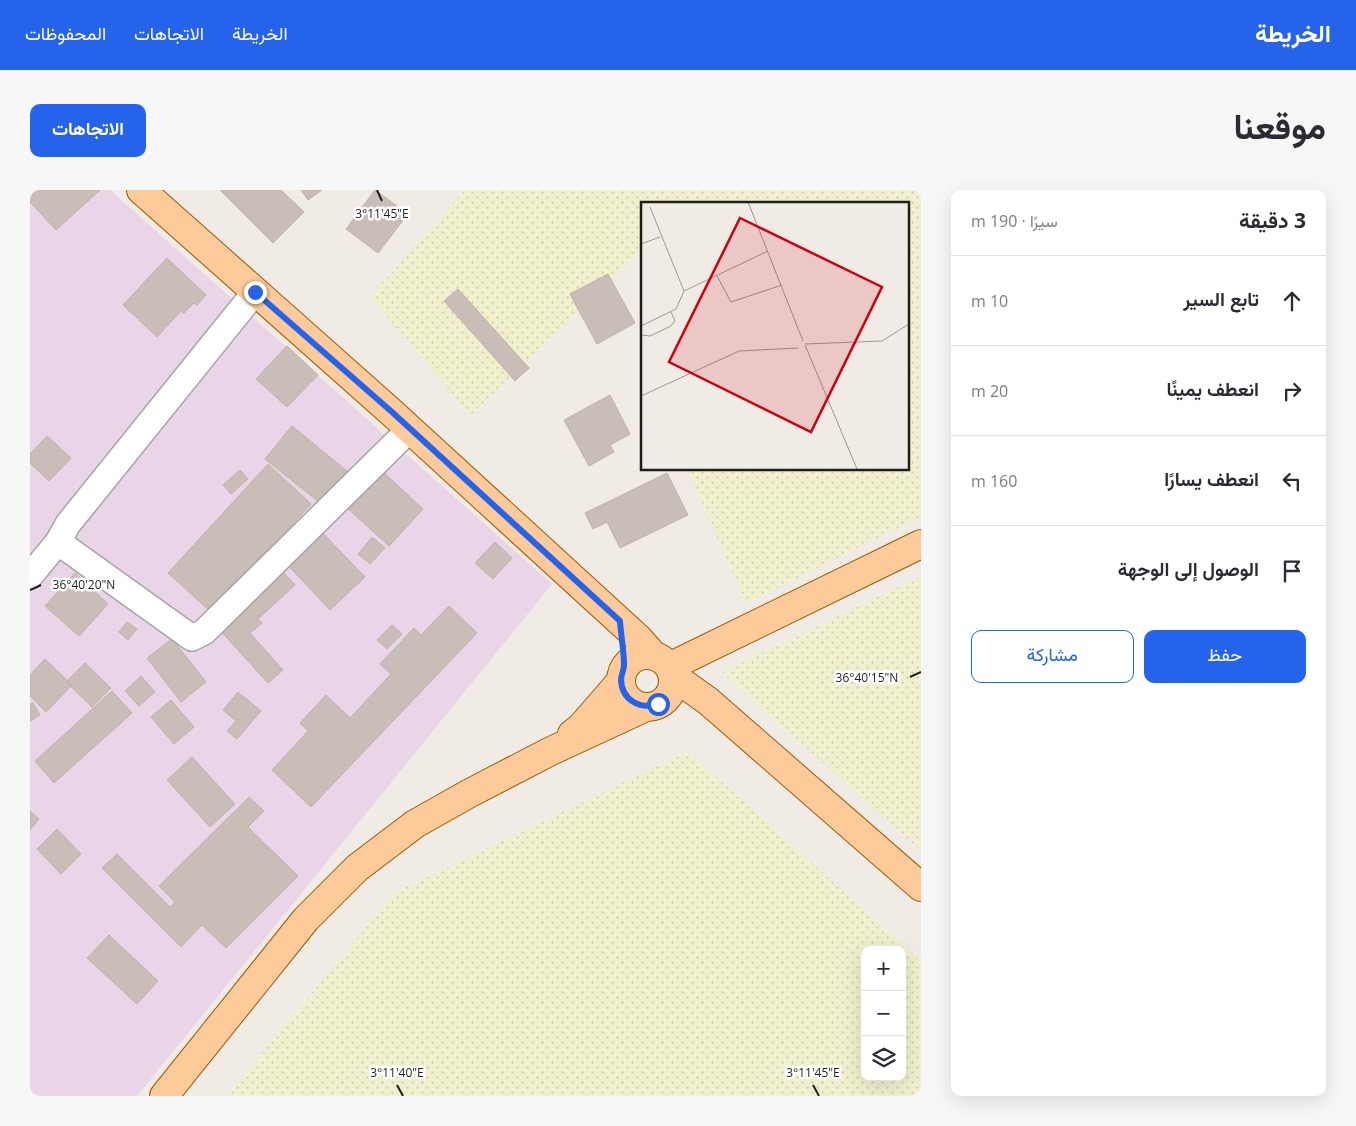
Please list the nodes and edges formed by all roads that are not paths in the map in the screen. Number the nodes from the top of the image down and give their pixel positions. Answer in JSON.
{"nodes":[{"id":1,"x":141,"y":190,"type":"edge"},
{"id":2,"x":255,"y":292,"type":"junction"},
{"id":3,"x":410,"y":429,"type":"junction"},
{"id":4,"x":58,"y":542,"type":"junction"},
{"id":5,"x":921,"y":544,"type":"edge"},
{"id":6,"x":30,"y":576,"type":"edge"},
{"id":7,"x":620,"y":621,"type":"junction"},
{"id":8,"x":666,"y":666,"type":"junction"},
{"id":9,"x":623,"y":674,"type":"junction"},
{"id":10,"x":708,"y":701,"type":"junction"},
{"id":11,"x":654,"y":704,"type":"junction"},
{"id":12,"x":551,"y":751,"type":"junction"},
{"id":13,"x":921,"y":887,"type":"edge"},
{"id":14,"x":164,"y":1096,"type":"edge"}],
"edges":[{"from":1,"to":2,"type":"main road"},
{"from":2,"to":3,"type":"main road"},
{"from":2,"to":4,"type":"lane"},
{"from":3,"to":4,"type":"lane"},
{"from":3,"to":7,"type":"main road"},
{"from":4,"to":6,"type":"lane"},
{"from":5,"to":8,"type":"main road"},
{"from":7,"to":8,"type":"main road"},
{"from":7,"to":9,"type":"main road"},
{"from":8,"to":9,"type":"main road"},
{"from":8,"to":10,"type":"main road"},
{"from":8,"to":11,"type":"main road"},
{"from":9,"to":11,"type":"main road"},
{"from":9,"to":12,"type":"main road"},
{"from":10,"to":11,"type":"main road"},
{"from":10,"to":13,"type":"main road"},
{"from":11,"to":12,"type":"main road"},
{"from":12,"to":14,"type":"main road"}]}
